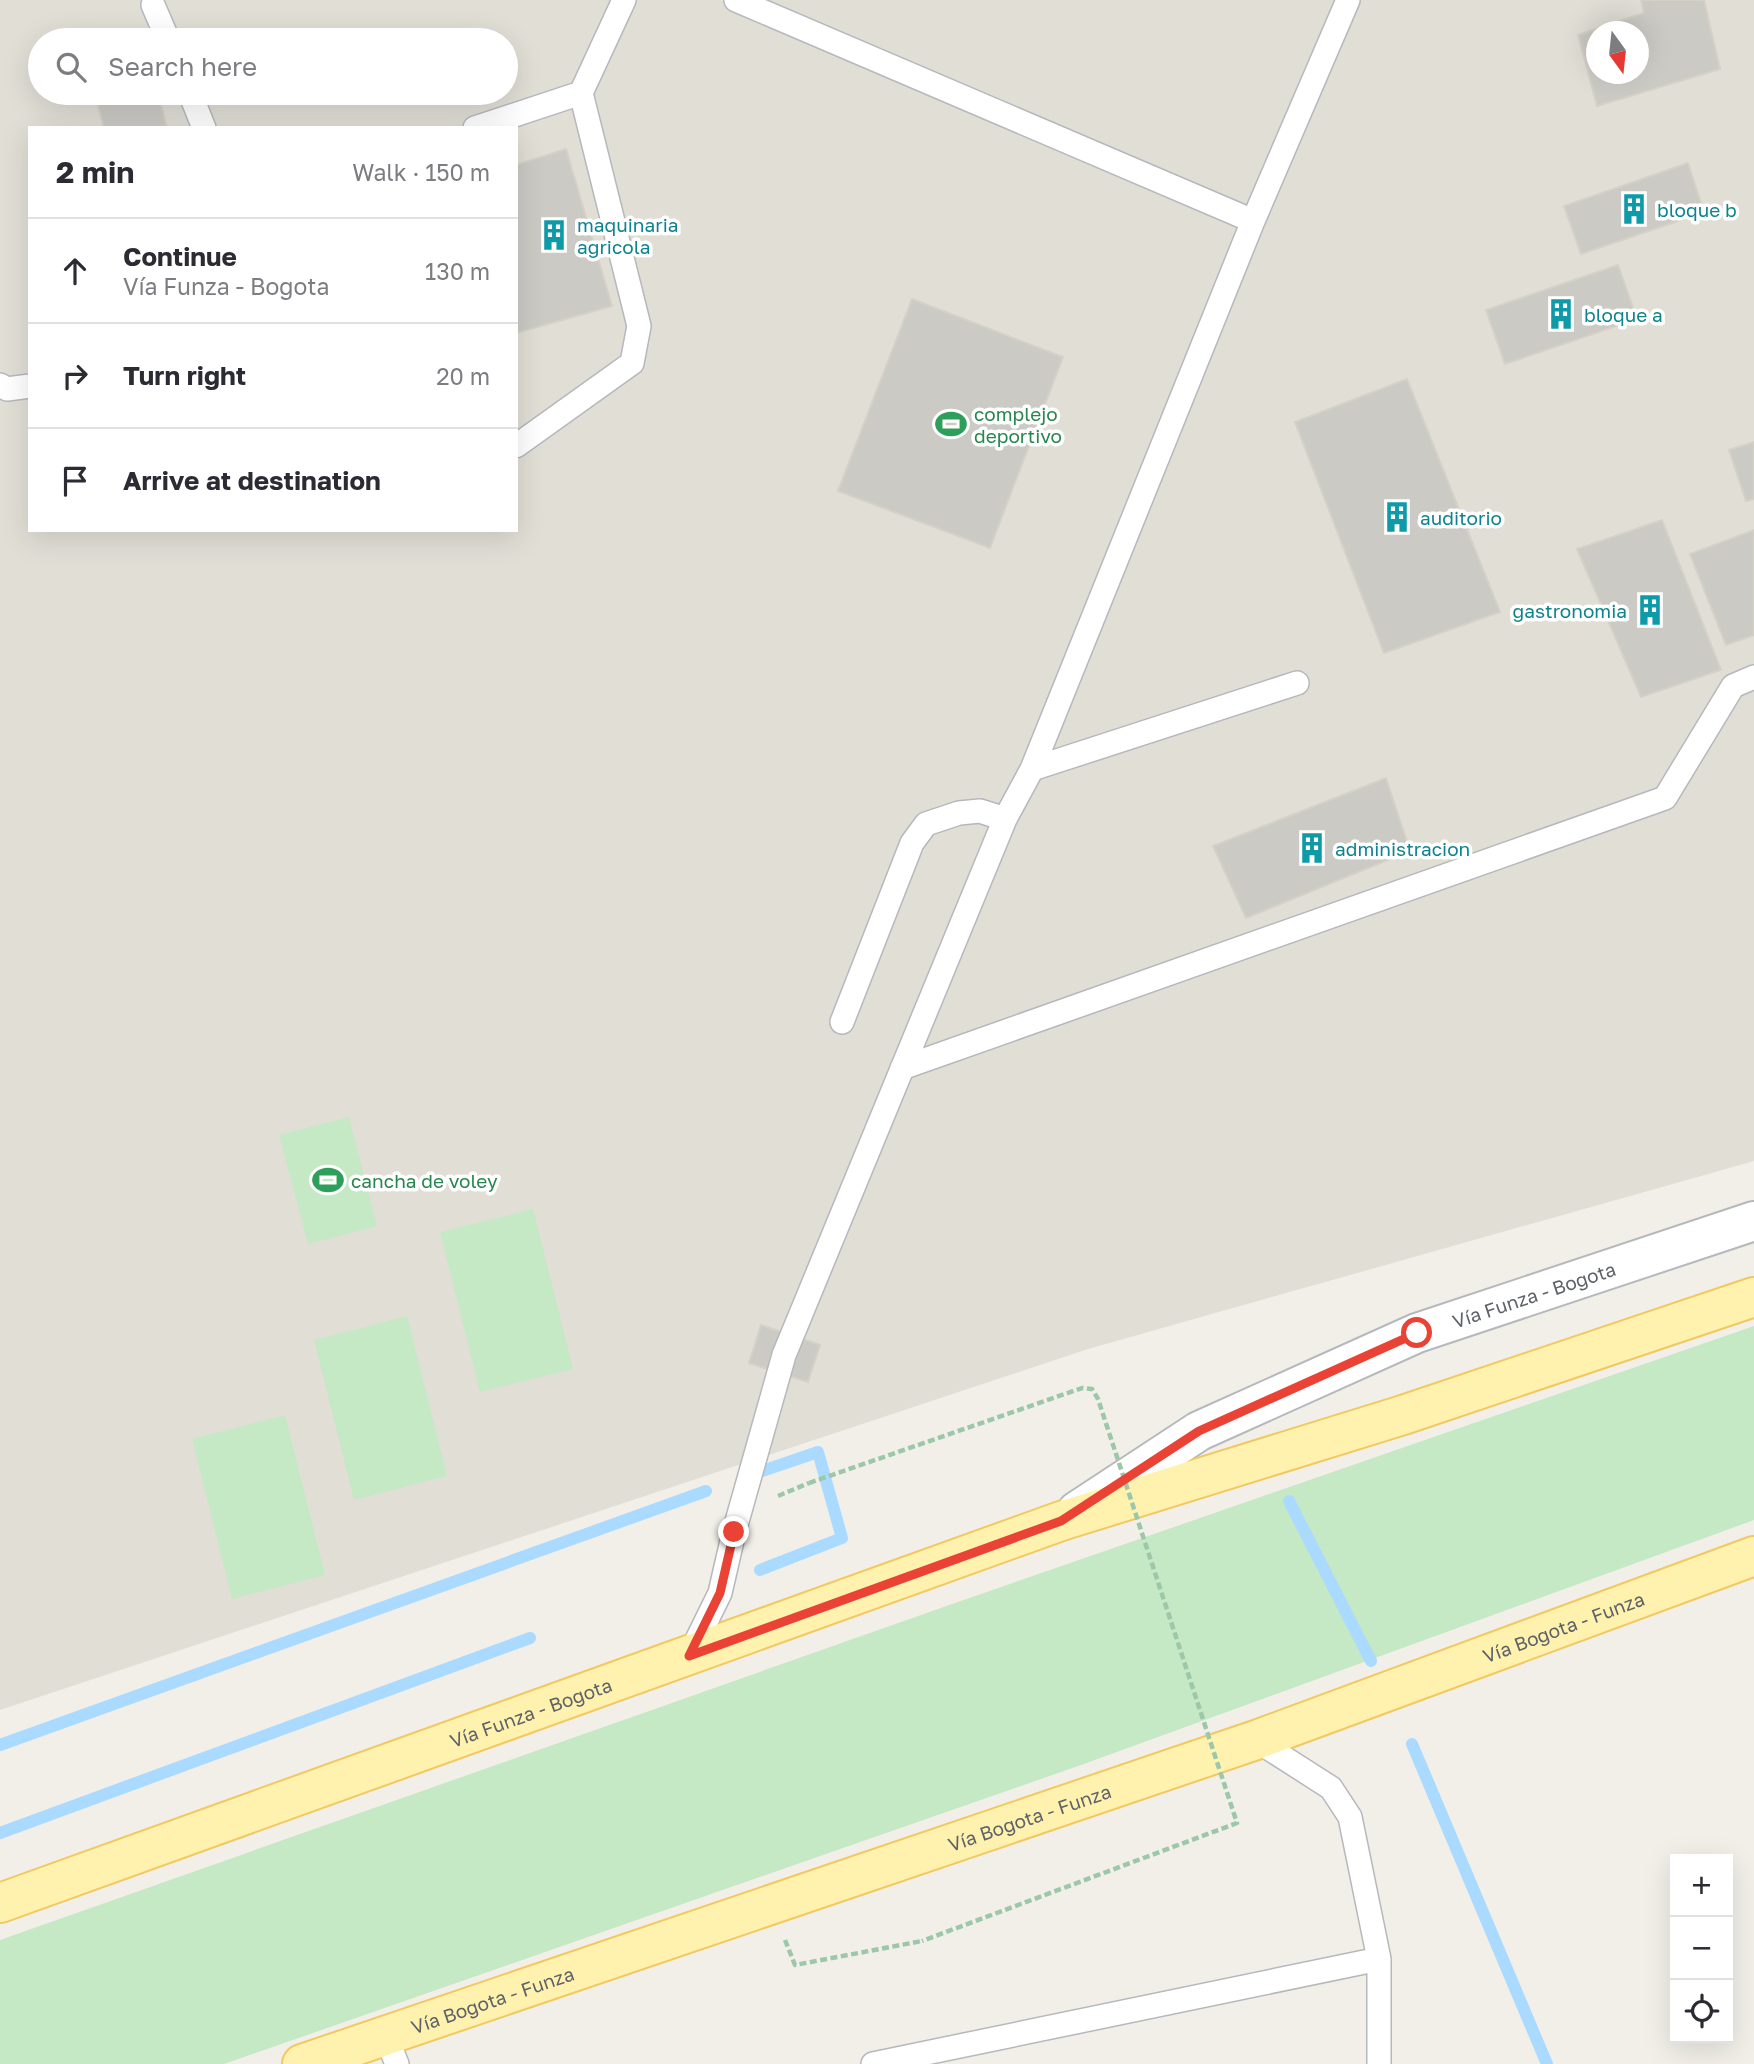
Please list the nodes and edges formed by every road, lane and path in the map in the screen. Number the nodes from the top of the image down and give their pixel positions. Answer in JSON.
{"nodes":[{"id":1,"x":624,"y":0,"type":"edge"},
{"id":2,"x":736,"y":0,"type":"edge"},
{"id":3,"x":1348,"y":0,"type":"edge"},
{"id":4,"x":153,"y":5,"type":"dead end"},
{"id":5,"x":163,"y":28,"type":"edge"},
{"id":6,"x":581,"y":93,"type":"junction"},
{"id":7,"x":195,"y":105,"type":"edge"},
{"id":8,"x":203,"y":126,"type":"edge"},
{"id":9,"x":481,"y":126,"type":"edge"},
{"id":10,"x":1252,"y":221,"type":"junction"},
{"id":11,"x":0,"y":385,"type":"edge"},
{"id":12,"x":28,"y":386,"type":"edge"},
{"id":13,"x":518,"y":445,"type":"edge"},
{"id":14,"x":1754,"y":677,"type":"edge"},
{"id":15,"x":1297,"y":683,"type":"dead end"},
{"id":16,"x":1032,"y":769,"type":"junction"},
{"id":17,"x":1005,"y":819,"type":"junction"},
{"id":18,"x":842,"y":1022,"type":"dead end"},
{"id":19,"x":902,"y":1068,"type":"junction"},
{"id":20,"x":1754,"y":1221,"type":"edge"},
{"id":21,"x":1754,"y":1297,"type":"edge"},
{"id":22,"x":808,"y":1483,"type":"dead end"},
{"id":23,"x":1061,"y":1521,"type":"junction"},
{"id":24,"x":1754,"y":1556,"type":"edge"},
{"id":25,"x":689,"y":1656,"type":"junction"},
{"id":26,"x":1256,"y":1740,"type":"junction"},
{"id":27,"x":0,"y":1903,"type":"edge"},
{"id":28,"x":772,"y":1905,"type":"junction"},
{"id":29,"x":1379,"y":1959,"type":"junction"},
{"id":30,"x":391,"y":2049,"type":"edge"},
{"id":31,"x":302,"y":2064,"type":"edge"},
{"id":32,"x":873,"y":2064,"type":"edge"},
{"id":33,"x":1378,"y":2064,"type":"edge"}],
"edges":[{"from":1,"to":6,"type":"lane"},
{"from":2,"to":10,"type":"lane"},
{"from":3,"to":10,"type":"lane"},
{"from":4,"to":5,"type":"lane"},
{"from":6,"to":9,"type":"lane"},
{"from":6,"to":13,"type":"lane"},
{"from":7,"to":8,"type":"lane"},
{"from":10,"to":16,"type":"lane"},
{"from":11,"to":12,"type":"lane"},
{"from":14,"to":19,"type":"lane"},
{"from":15,"to":16,"type":"lane"},
{"from":16,"to":17,"type":"lane"},
{"from":17,"to":18,"type":"lane"},
{"from":17,"to":19,"type":"lane"},
{"from":19,"to":25,"type":"lane"},
{"from":20,"to":23,"type":"street","name":"Vía Funza - Bogota"},
{"from":21,"to":23,"type":"main road","name":"Vía Funza - Bogota"},
{"from":22,"to":28,"type":"path","bridge":true},
{"from":23,"to":25,"type":"main road","name":"Vía Funza - Bogota"},
{"from":24,"to":26,"type":"main road","name":"Vía Bogota - Funza"},
{"from":25,"to":27,"type":"main road","name":"Vía Funza - Bogota"},
{"from":26,"to":28,"type":"main road","name":"Vía Bogota - Funza"},
{"from":26,"to":29,"type":"lane"},
{"from":28,"to":30,"type":"main road","name":"Vía Bogota - Funza"},
{"from":29,"to":32,"type":"lane"},
{"from":29,"to":33,"type":"lane"},
{"from":30,"to":31,"type":"main road","name":"Vía Bogota - Funza"}]}
